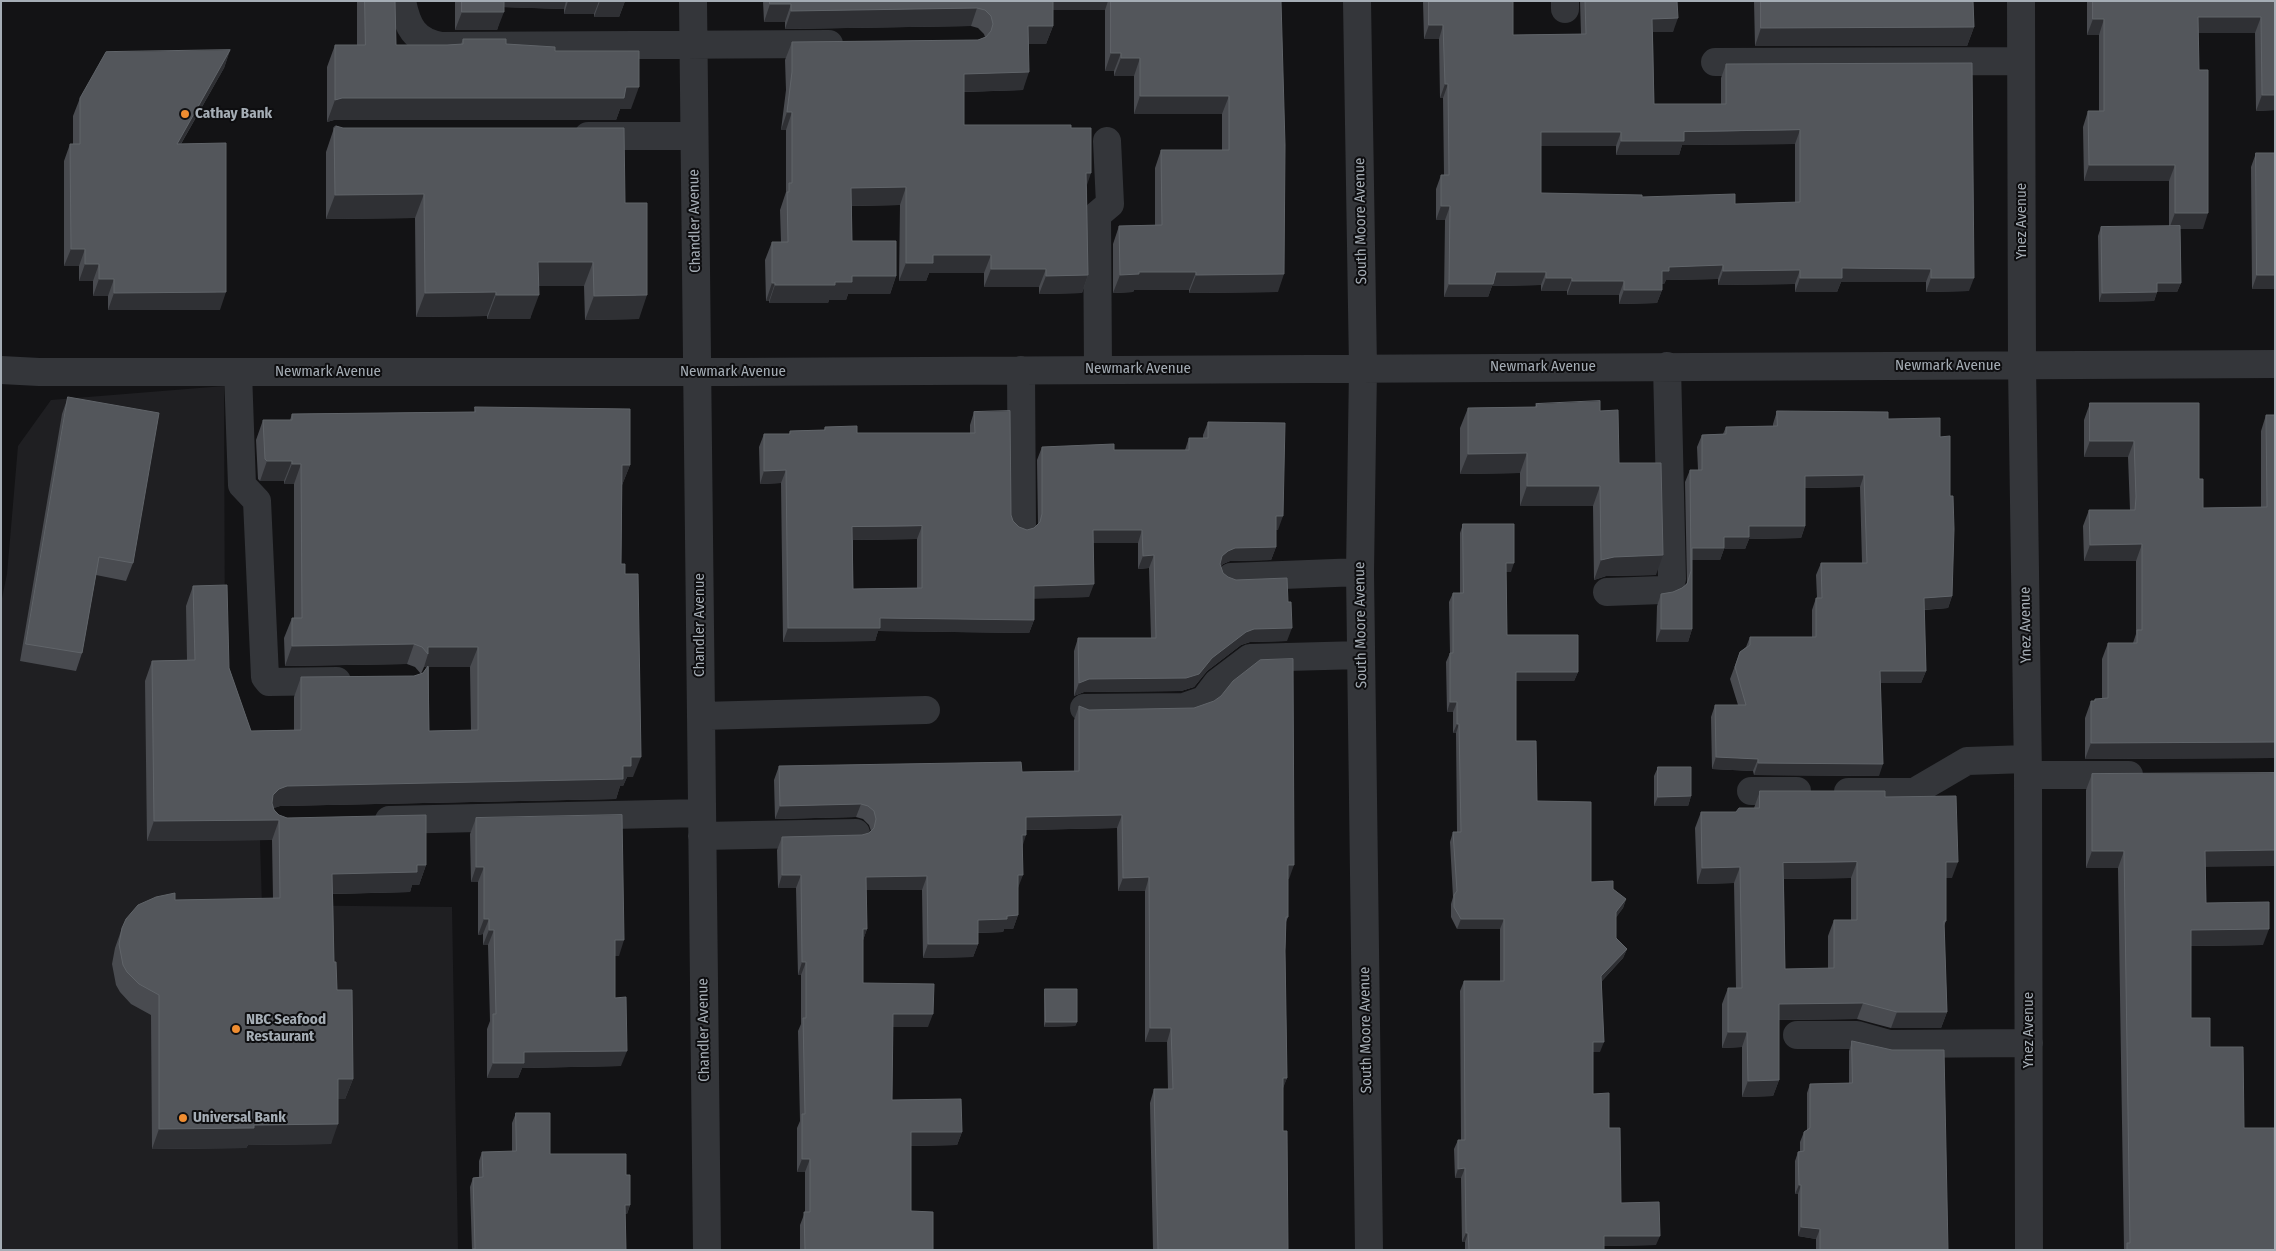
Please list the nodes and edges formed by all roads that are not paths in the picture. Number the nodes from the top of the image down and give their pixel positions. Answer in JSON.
{"nodes":[{"id":1,"x":402,"y":1,"type":"edge"},
{"id":2,"x":693,"y":1,"type":"edge"},
{"id":3,"x":1357,"y":1,"type":"edge"},
{"id":4,"x":2021,"y":1,"type":"edge"},
{"id":5,"x":853,"y":44,"type":"edge"},
{"id":6,"x":693,"y":46,"type":"junction"},
{"id":7,"x":2021,"y":61,"type":"junction"},
{"id":8,"x":1715,"y":62,"type":"dead end"},
{"id":9,"x":558,"y":136,"type":"edge"},
{"id":10,"x":694,"y":136,"type":"junction"},
{"id":11,"x":1108,"y":141,"type":"dead end"},
{"id":12,"x":2275,"y":364,"type":"edge"},
{"id":13,"x":1667,"y":366,"type":"junction"},
{"id":14,"x":2022,"y":366,"type":"junction"},
{"id":15,"x":1363,"y":368,"type":"junction"},
{"id":16,"x":1,"y":370,"type":"edge"},
{"id":17,"x":1021,"y":370,"type":"junction"},
{"id":18,"x":1098,"y":370,"type":"junction"},
{"id":19,"x":238,"y":372,"type":"junction"},
{"id":20,"x":698,"y":372,"type":"junction"},
{"id":21,"x":1022,"y":527,"type":"edge"},
{"id":22,"x":1360,"y":572,"type":"junction"},
{"id":23,"x":1231,"y":577,"type":"edge"},
{"id":24,"x":1607,"y":592,"type":"edge"},
{"id":25,"x":1361,"y":655,"type":"junction"},
{"id":26,"x":358,"y":681,"type":"edge"},
{"id":27,"x":1084,"y":708,"type":"edge"},
{"id":28,"x":926,"y":710,"type":"dead end"},
{"id":29,"x":701,"y":716,"type":"junction"},
{"id":30,"x":2028,"y":767,"type":"junction"},
{"id":31,"x":2156,"y":775,"type":"edge"},
{"id":32,"x":1752,"y":791,"type":"dead end"},
{"id":33,"x":368,"y":820,"type":"edge"},
{"id":34,"x":702,"y":824,"type":"junction"},
{"id":35,"x":856,"y":834,"type":"edge"},
{"id":36,"x":1797,"y":1035,"type":"dead end"},
{"id":37,"x":2029,"y":1043,"type":"junction"},
{"id":38,"x":707,"y":1250,"type":"edge"},
{"id":39,"x":1369,"y":1250,"type":"edge"},
{"id":40,"x":2030,"y":1250,"type":"edge"}],
"edges":[{"from":1,"to":6,"type":"street"},
{"from":2,"to":6,"type":"street","name":"Chandler Avenue"},
{"from":3,"to":15,"type":"street","name":"South Moore Avenue"},
{"from":4,"to":7,"type":"street","name":"Ynez Avenue"},
{"from":5,"to":6,"type":"street"},
{"from":6,"to":10,"type":"street","name":"Chandler Avenue"},
{"from":7,"to":8,"type":"street"},
{"from":7,"to":14,"type":"street","name":"Ynez Avenue"},
{"from":9,"to":10,"type":"street"},
{"from":10,"to":20,"type":"street","name":"Chandler Avenue"},
{"from":11,"to":18,"type":"street"},
{"from":12,"to":14,"type":"street","name":"Newmark Avenue"},
{"from":13,"to":14,"type":"street","name":"Newmark Avenue"},
{"from":13,"to":15,"type":"street","name":"Newmark Avenue"},
{"from":13,"to":24,"type":"street"},
{"from":14,"to":30,"type":"street","name":"Ynez Avenue"},
{"from":15,"to":18,"type":"street","name":"Newmark Avenue"},
{"from":15,"to":22,"type":"street","name":"South Moore Avenue"},
{"from":16,"to":19,"type":"street","name":"Newmark Avenue"},
{"from":17,"to":18,"type":"street","name":"Newmark Avenue"},
{"from":17,"to":20,"type":"street","name":"Newmark Avenue"},
{"from":17,"to":21,"type":"street"},
{"from":19,"to":20,"type":"street","name":"Newmark Avenue"},
{"from":19,"to":26,"type":"street"},
{"from":20,"to":29,"type":"street","name":"Chandler Avenue"},
{"from":22,"to":23,"type":"street"},
{"from":22,"to":25,"type":"street","name":"South Moore Avenue"},
{"from":25,"to":27,"type":"street"},
{"from":25,"to":39,"type":"street","name":"South Moore Avenue"},
{"from":28,"to":29,"type":"street"},
{"from":29,"to":34,"type":"street","name":"Chandler Avenue"},
{"from":30,"to":31,"type":"street"},
{"from":30,"to":32,"type":"street"},
{"from":30,"to":37,"type":"street","name":"Ynez Avenue"},
{"from":33,"to":34,"type":"street"},
{"from":34,"to":35,"type":"street"},
{"from":34,"to":38,"type":"street","name":"Chandler Avenue"},
{"from":36,"to":37,"type":"street"},
{"from":37,"to":40,"type":"street","name":"Ynez Avenue"}]}
